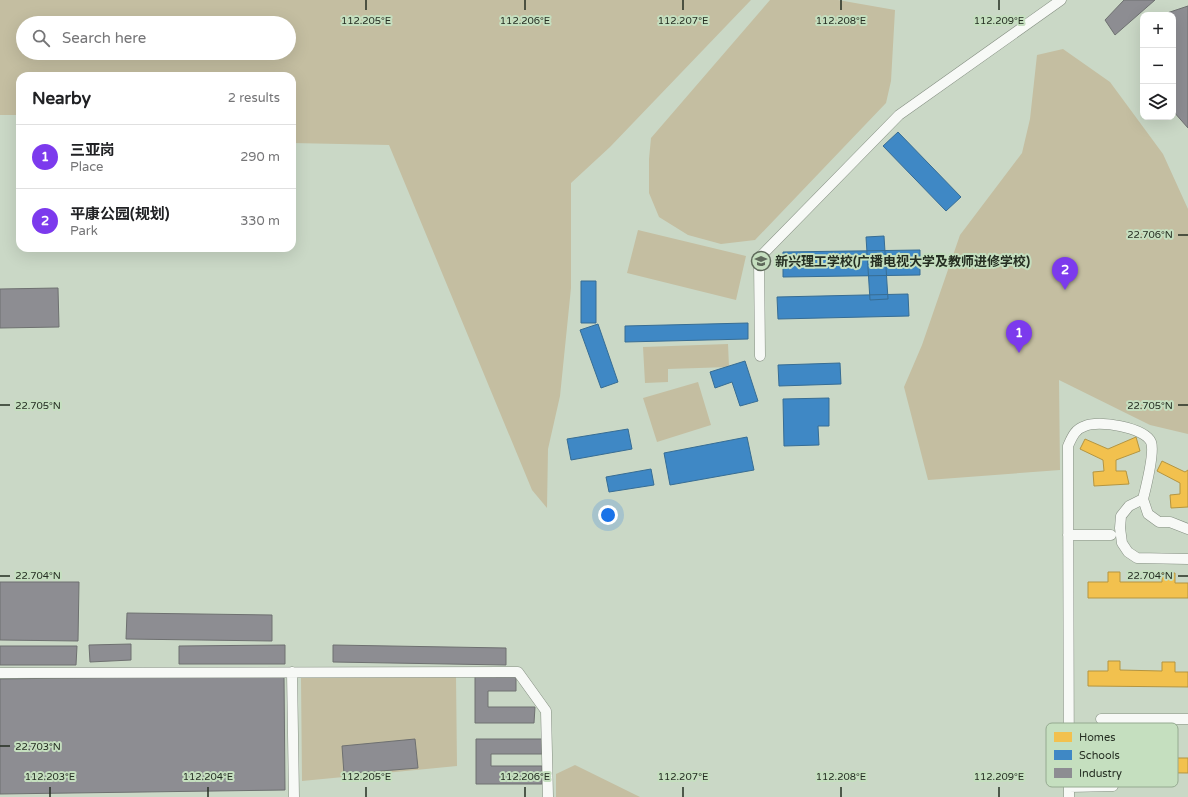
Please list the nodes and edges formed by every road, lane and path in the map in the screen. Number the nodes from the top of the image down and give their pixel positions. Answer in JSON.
{"nodes":[{"id":1,"x":1061,"y":0,"type":"edge"},
{"id":2,"x":760,"y":356,"type":"dead end"},
{"id":3,"x":1143,"y":499,"type":"junction"},
{"id":4,"x":1188,"y":528,"type":"edge"},
{"id":5,"x":1068,"y":536,"type":"junction"},
{"id":6,"x":1111,"y":536,"type":"dead end"},
{"id":7,"x":1188,"y":559,"type":"edge"},
{"id":8,"x":292,"y":672,"type":"junction"},
{"id":9,"x":0,"y":673,"type":"edge"},
{"id":10,"x":1101,"y":719,"type":"dead end"},
{"id":11,"x":1188,"y":719,"type":"edge"},
{"id":12,"x":1069,"y":723,"type":"edge"},
{"id":13,"x":1106,"y":787,"type":"edge"},
{"id":14,"x":1069,"y":792,"type":"edge"},
{"id":15,"x":294,"y":797,"type":"edge"},
{"id":16,"x":548,"y":797,"type":"edge"}],
"edges":[{"from":1,"to":2,"type":"lane"},
{"from":3,"to":4,"type":"lane"},
{"from":3,"to":5,"type":"lane"},
{"from":3,"to":7,"type":"lane"},
{"from":5,"to":6,"type":"lane"},
{"from":5,"to":12,"type":"lane"},
{"from":8,"to":9,"type":"lane"},
{"from":8,"to":15,"type":"lane"},
{"from":8,"to":16,"type":"lane"},
{"from":10,"to":11,"type":"lane"},
{"from":13,"to":14,"type":"lane"}]}
